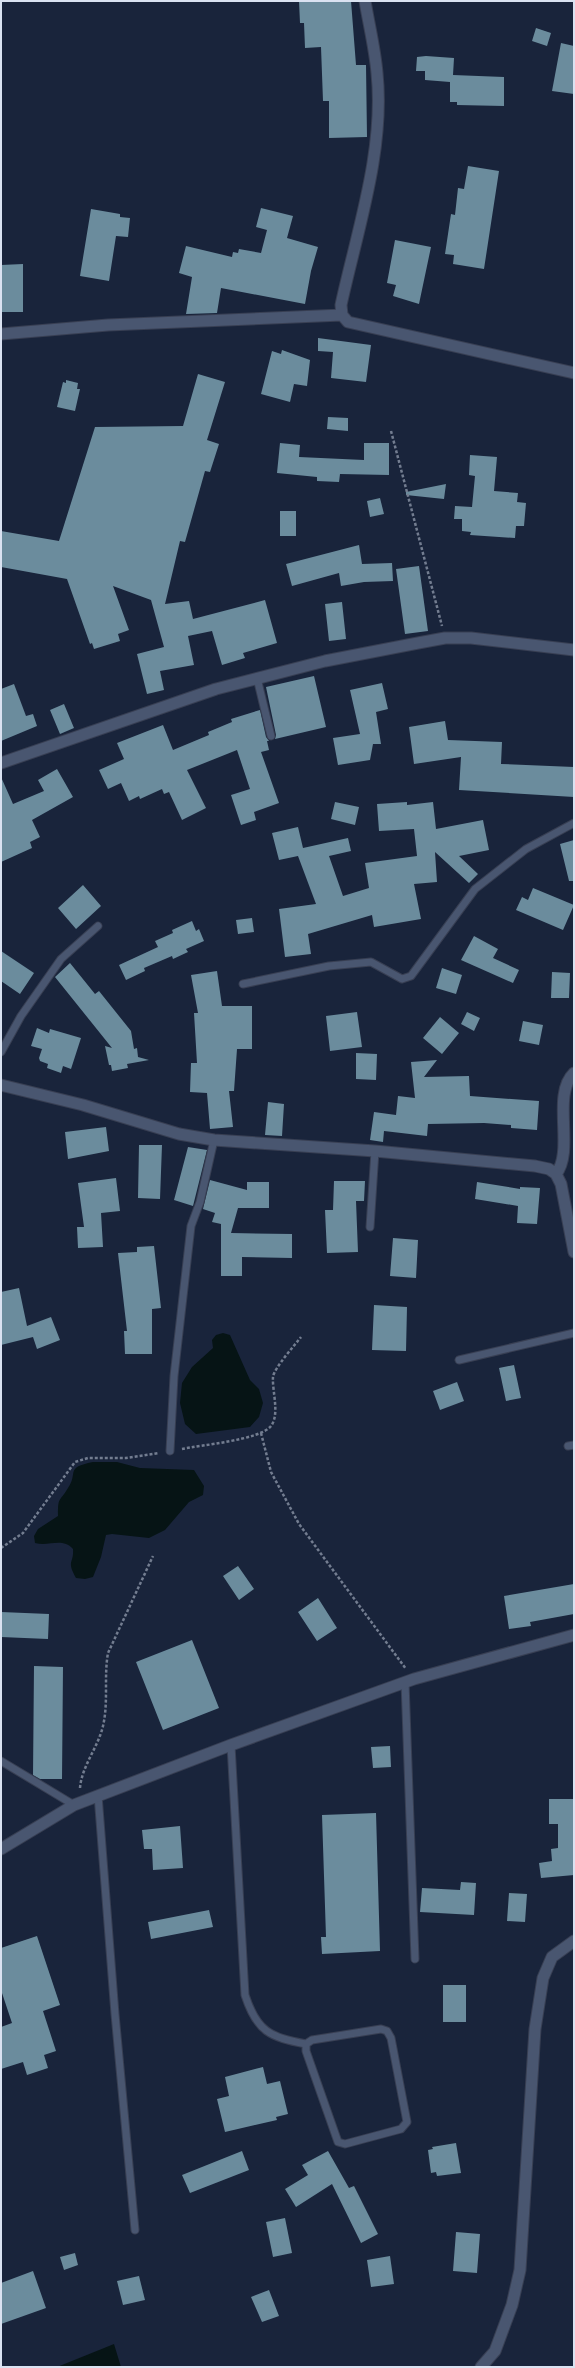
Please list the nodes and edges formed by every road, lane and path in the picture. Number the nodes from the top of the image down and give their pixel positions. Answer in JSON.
{"nodes":[{"id":1,"x":365,"y":1,"type":"edge"},
{"id":2,"x":342,"y":316,"type":"junction"},
{"id":3,"x":1,"y":334,"type":"edge"},
{"id":4,"x":574,"y":374,"type":"edge"},
{"id":5,"x":390,"y":431,"type":"dead end"},
{"id":6,"x":445,"y":638,"type":"junction"},
{"id":7,"x":574,"y":650,"type":"edge"},
{"id":8,"x":257,"y":678,"type":"junction"},
{"id":9,"x":271,"y":736,"type":"dead end"},
{"id":10,"x":1,"y":763,"type":"edge"},
{"id":11,"x":574,"y":824,"type":"edge"},
{"id":12,"x":98,"y":926,"type":"dead end"},
{"id":13,"x":244,"y":984,"type":"dead end"},
{"id":14,"x":1,"y":1052,"type":"edge"},
{"id":15,"x":574,"y":1073,"type":"edge"},
{"id":16,"x":1,"y":1085,"type":"edge"},
{"id":17,"x":214,"y":1140,"type":"junction"},
{"id":18,"x":375,"y":1151,"type":"junction"},
{"id":19,"x":556,"y":1174,"type":"junction"},
{"id":20,"x":370,"y":1227,"type":"dead end"},
{"id":21,"x":574,"y":1252,"type":"edge"},
{"id":22,"x":574,"y":1332,"type":"edge"},
{"id":23,"x":459,"y":1360,"type":"dead end"},
{"id":24,"x":261,"y":1433,"type":"dead end"},
{"id":25,"x":170,"y":1451,"type":"dead end"},
{"id":26,"x":153,"y":1556,"type":"dead end"},
{"id":27,"x":574,"y":1636,"type":"edge"},
{"id":28,"x":409,"y":1681,"type":"junction"},
{"id":29,"x":231,"y":1745,"type":"junction"},
{"id":30,"x":1,"y":1760,"type":"edge"},
{"id":31,"x":98,"y":1795,"type":"junction"},
{"id":32,"x":76,"y":1804,"type":"junction"},
{"id":33,"x":1,"y":1849,"type":"edge"},
{"id":34,"x":574,"y":1941,"type":"edge"},
{"id":35,"x":415,"y":1959,"type":"dead end"},
{"id":36,"x":306,"y":2044,"type":"junction"},
{"id":37,"x":135,"y":2230,"type":"dead end"},
{"id":38,"x":481,"y":2367,"type":"edge"}],
"edges":[{"from":1,"to":2,"type":"street"},
{"from":2,"to":3,"type":"street"},
{"from":2,"to":4,"type":"street"},
{"from":5,"to":6,"type":"path"},
{"from":6,"to":7,"type":"street"},
{"from":6,"to":8,"type":"street"},
{"from":8,"to":9,"type":"lane"},
{"from":8,"to":10,"type":"street"},
{"from":11,"to":13,"type":"lane"},
{"from":12,"to":14,"type":"lane"},
{"from":15,"to":19,"type":"street"},
{"from":16,"to":17,"type":"street"},
{"from":17,"to":18,"type":"street"},
{"from":17,"to":25,"type":"lane"},
{"from":18,"to":19,"type":"street"},
{"from":18,"to":20,"type":"lane"},
{"from":19,"to":21,"type":"street"},
{"from":22,"to":23,"type":"lane"},
{"from":24,"to":28,"type":"path"},
{"from":26,"to":32,"type":"path"},
{"from":27,"to":28,"type":"street"},
{"from":28,"to":29,"type":"street"},
{"from":28,"to":35,"type":"lane"},
{"from":29,"to":31,"type":"street"},
{"from":29,"to":36,"type":"lane"},
{"from":30,"to":32,"type":"lane"},
{"from":31,"to":32,"type":"street"},
{"from":31,"to":37,"type":"lane"},
{"from":32,"to":33,"type":"street"},
{"from":34,"to":38,"type":"street"},
{"from":36,"to":36,"type":"lane"}]}
